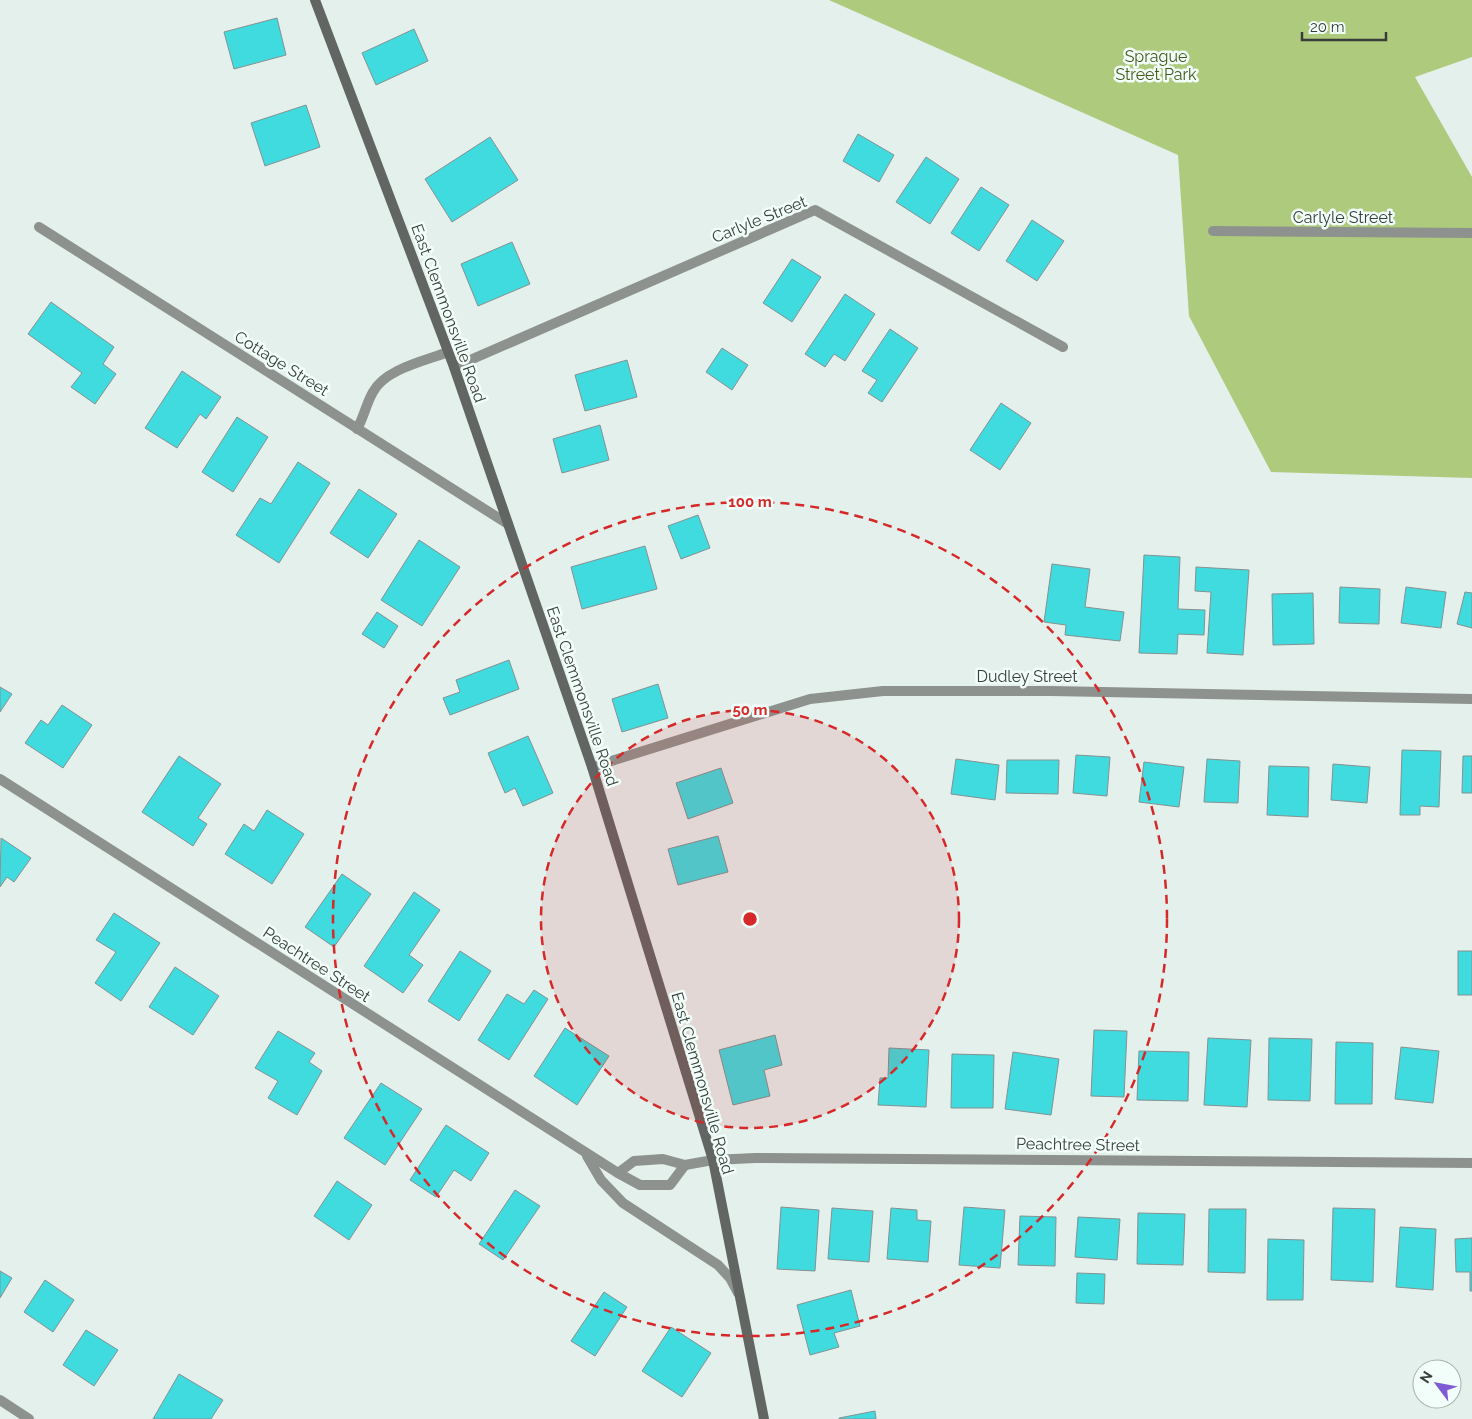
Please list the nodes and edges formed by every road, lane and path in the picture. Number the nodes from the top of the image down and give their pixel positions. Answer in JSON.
{"nodes":[{"id":1,"x":316,"y":0,"type":"edge"},
{"id":2,"x":39,"y":227,"type":"dead end"},
{"id":3,"x":1213,"y":231,"type":"dead end"},
{"id":4,"x":1472,"y":233,"type":"edge"},
{"id":5,"x":1064,"y":347,"type":"dead end"},
{"id":6,"x":448,"y":352,"type":"junction"},
{"id":7,"x":454,"y":367,"type":"junction"},
{"id":8,"x":357,"y":428,"type":"junction"},
{"id":9,"x":508,"y":524,"type":"junction"},
{"id":10,"x":1472,"y":699,"type":"edge"},
{"id":11,"x":592,"y":767,"type":"junction"},
{"id":12,"x":0,"y":779,"type":"edge"},
{"id":13,"x":585,"y":1153,"type":"junction"},
{"id":14,"x":713,"y":1160,"type":"junction"},
{"id":15,"x":1472,"y":1163,"type":"edge"},
{"id":16,"x":685,"y":1165,"type":"junction"},
{"id":17,"x":618,"y":1173,"type":"junction"},
{"id":18,"x":739,"y":1294,"type":"junction"},
{"id":19,"x":0,"y":1400,"type":"edge"},
{"id":20,"x":28,"y":1419,"type":"edge"},
{"id":21,"x":764,"y":1419,"type":"edge"}],
"edges":[{"from":1,"to":6,"type":"main road","name":"East Clemmonsville Road"},
{"from":2,"to":8,"type":"street","name":"Cottage Street"},
{"from":3,"to":4,"type":"street","name":"Carlyle Street"},
{"from":5,"to":7,"type":"street","name":"Carlyle Street"},
{"from":6,"to":7,"type":"main road","name":"East Clemmonsville Road"},
{"from":6,"to":8,"type":"street"},
{"from":7,"to":9,"type":"main road","name":"East Clemmonsville Road"},
{"from":8,"to":9,"type":"street","name":"Cottage Street"},
{"from":9,"to":11,"type":"main road","name":"East Clemmonsville Road"},
{"from":10,"to":11,"type":"street","name":"Dudley Street"},
{"from":11,"to":14,"type":"main road","name":"East Clemmonsville Road"},
{"from":12,"to":13,"type":"street","name":"Peachtree Street"},
{"from":13,"to":17,"type":"street","name":"Peachtree Street"},
{"from":13,"to":18,"type":"street"},
{"from":14,"to":15,"type":"street","name":"Peachtree Street"},
{"from":14,"to":16,"type":"street","name":"Peachtree Street"},
{"from":14,"to":18,"type":"main road","name":"East Clemmonsville Road"},
{"from":16,"to":17,"type":"street","name":"Peachtree Street"},
{"from":16,"to":17,"type":"street","name":"Peachtree Street"},
{"from":18,"to":21,"type":"main road","name":"East Clemmonsville Road"},
{"from":19,"to":20,"type":"street"}]}
